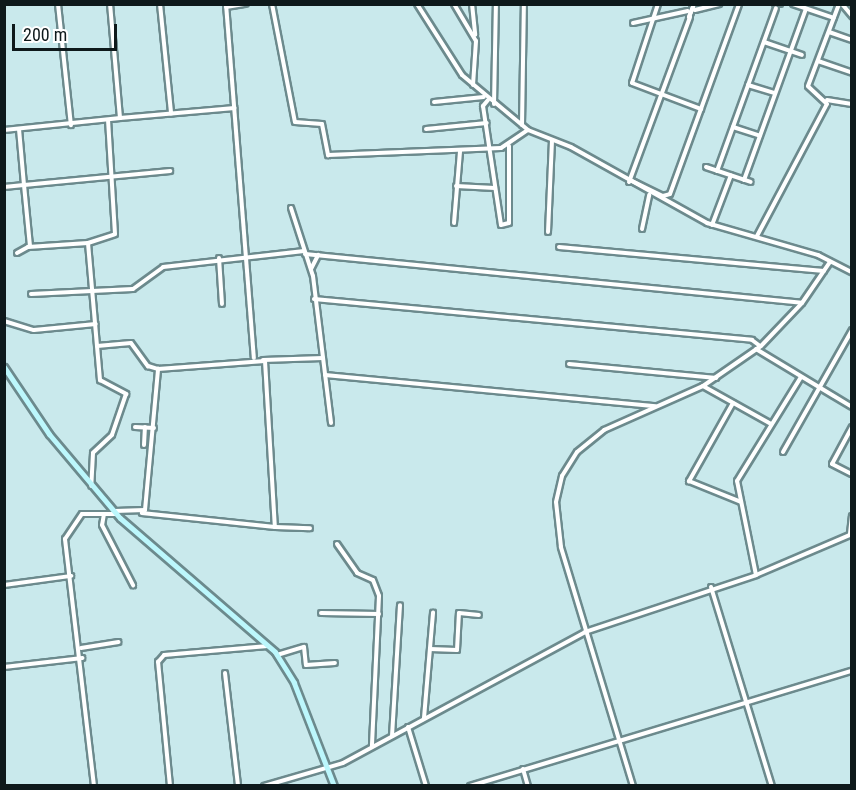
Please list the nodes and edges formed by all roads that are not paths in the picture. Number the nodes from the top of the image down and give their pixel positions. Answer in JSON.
{"nodes":[{"id":1,"x":58,"y":4,"type":"edge"},
{"id":2,"x":110,"y":4,"type":"edge"},
{"id":3,"x":160,"y":4,"type":"edge"},
{"id":4,"x":246,"y":4,"type":"edge"},
{"id":5,"x":272,"y":4,"type":"edge"},
{"id":6,"x":417,"y":4,"type":"edge"},
{"id":7,"x":454,"y":4,"type":"edge"},
{"id":8,"x":472,"y":4,"type":"edge"},
{"id":9,"x":496,"y":4,"type":"edge"},
{"id":10,"x":524,"y":4,"type":"edge"},
{"id":11,"x":658,"y":4,"type":"edge"},
{"id":12,"x":719,"y":4,"type":"edge"},
{"id":13,"x":739,"y":4,"type":"edge"},
{"id":14,"x":780,"y":4,"type":"edge"},
{"id":15,"x":793,"y":4,"type":"edge"},
{"id":16,"x":841,"y":4,"type":"edge"},
{"id":17,"x":226,"y":6,"type":"edge"},
{"id":18,"x":776,"y":6,"type":"edge"},
{"id":19,"x":694,"y":7,"type":"edge"},
{"id":20,"x":806,"y":9,"type":"junction"},
{"id":21,"x":688,"y":11,"type":"junction"},
{"id":22,"x":852,"y":16,"type":"edge"},
{"id":23,"x":690,"y":17,"type":"junction"},
{"id":24,"x":834,"y":18,"type":"junction"},
{"id":25,"x":654,"y":19,"type":"junction"},
{"id":26,"x":633,"y":23,"type":"dead end"},
{"id":27,"x":829,"y":32,"type":"junction"},
{"id":28,"x":852,"y":40,"type":"edge"},
{"id":29,"x":476,"y":41,"type":"junction"},
{"id":30,"x":764,"y":42,"type":"junction"},
{"id":31,"x":790,"y":51,"type":"junction"},
{"id":32,"x":802,"y":55,"type":"dead end"},
{"id":33,"x":818,"y":61,"type":"junction"},
{"id":34,"x":852,"y":73,"type":"edge"},
{"id":35,"x":748,"y":85,"type":"junction"},
{"id":36,"x":473,"y":86,"type":"junction"},
{"id":37,"x":775,"y":93,"type":"junction"},
{"id":38,"x":662,"y":95,"type":"junction"},
{"id":39,"x":486,"y":98,"type":"junction"},
{"id":40,"x":827,"y":100,"type":"junction"},
{"id":41,"x":434,"y":102,"type":"dead end"},
{"id":42,"x":852,"y":104,"type":"edge"},
{"id":43,"x":494,"y":105,"type":"junction"},
{"id":44,"x":235,"y":108,"type":"junction"},
{"id":45,"x":701,"y":109,"type":"junction"},
{"id":46,"x":171,"y":113,"type":"junction"},
{"id":47,"x":120,"y":118,"type":"junction"},
{"id":48,"x":108,"y":121,"type":"junction"},
{"id":49,"x":486,"y":123,"type":"junction"},
{"id":50,"x":71,"y":125,"type":"junction"},
{"id":51,"x":522,"y":126,"type":"junction"},
{"id":52,"x":733,"y":127,"type":"junction"},
{"id":53,"x":19,"y":129,"type":"junction"},
{"id":54,"x":426,"y":129,"type":"dead end"},
{"id":55,"x":4,"y":130,"type":"edge"},
{"id":56,"x":528,"y":130,"type":"junction"},
{"id":57,"x":760,"y":136,"type":"junction"},
{"id":58,"x":552,"y":141,"type":"junction"},
{"id":59,"x":508,"y":146,"type":"junction"},
{"id":60,"x":491,"y":149,"type":"junction"},
{"id":61,"x":460,"y":151,"type":"junction"},
{"id":62,"x":706,"y":167,"type":"dead end"},
{"id":63,"x":170,"y":171,"type":"dead end"},
{"id":64,"x":717,"y":171,"type":"junction"},
{"id":65,"x":731,"y":176,"type":"junction"},
{"id":66,"x":114,"y":177,"type":"junction"},
{"id":67,"x":744,"y":180,"type":"junction"},
{"id":68,"x":629,"y":182,"type":"junction"},
{"id":69,"x":751,"y":182,"type":"dead end"},
{"id":70,"x":24,"y":185,"type":"junction"},
{"id":71,"x":456,"y":186,"type":"junction"},
{"id":72,"x":4,"y":187,"type":"edge"},
{"id":73,"x":495,"y":189,"type":"junction"},
{"id":74,"x":649,"y":195,"type":"junction"},
{"id":75,"x":291,"y":208,"type":"dead end"},
{"id":76,"x":453,"y":223,"type":"dead end"},
{"id":77,"x":712,"y":225,"type":"junction"},
{"id":78,"x":642,"y":229,"type":"dead end"},
{"id":79,"x":548,"y":232,"type":"dead end"},
{"id":80,"x":757,"y":236,"type":"junction"},
{"id":81,"x":88,"y":243,"type":"junction"},
{"id":82,"x":30,"y":246,"type":"junction"},
{"id":83,"x":559,"y":247,"type":"dead end"},
{"id":84,"x":304,"y":252,"type":"junction"},
{"id":85,"x":17,"y":253,"type":"dead end"},
{"id":86,"x":247,"y":254,"type":"junction"},
{"id":87,"x":318,"y":255,"type":"junction"},
{"id":88,"x":219,"y":258,"type":"junction"},
{"id":89,"x":830,"y":262,"type":"junction"},
{"id":90,"x":311,"y":270,"type":"junction"},
{"id":91,"x":824,"y":271,"type":"junction"},
{"id":92,"x":852,"y":272,"type":"edge"},
{"id":93,"x":93,"y":289,"type":"junction"},
{"id":94,"x":31,"y":294,"type":"dead end"},
{"id":95,"x":314,"y":299,"type":"junction"},
{"id":96,"x":802,"y":303,"type":"junction"},
{"id":97,"x":222,"y":304,"type":"dead end"},
{"id":98,"x":4,"y":321,"type":"edge"},
{"id":99,"x":96,"y":324,"type":"junction"},
{"id":100,"x":852,"y":330,"type":"edge"},
{"id":101,"x":98,"y":346,"type":"junction"},
{"id":102,"x":758,"y":347,"type":"junction"},
{"id":103,"x":254,"y":358,"type":"junction"},
{"id":104,"x":322,"y":358,"type":"junction"},
{"id":105,"x":263,"y":360,"type":"junction"},
{"id":106,"x":569,"y":364,"type":"dead end"},
{"id":107,"x":158,"y":369,"type":"junction"},
{"id":108,"x":6,"y":371,"type":"edge"},
{"id":109,"x":325,"y":375,"type":"junction"},
{"id":110,"x":801,"y":377,"type":"junction"},
{"id":111,"x":717,"y":378,"type":"junction"},
{"id":112,"x":703,"y":386,"type":"junction"},
{"id":113,"x":819,"y":388,"type":"junction"},
{"id":114,"x":733,"y":403,"type":"junction"},
{"id":115,"x":658,"y":406,"type":"junction"},
{"id":116,"x":852,"y":407,"type":"edge"},
{"id":117,"x":331,"y":423,"type":"dead end"},
{"id":118,"x":771,"y":424,"type":"junction"},
{"id":119,"x":135,"y":427,"type":"dead end"},
{"id":120,"x":852,"y":427,"type":"edge"},
{"id":121,"x":144,"y":428,"type":"junction"},
{"id":122,"x":154,"y":428,"type":"junction"},
{"id":123,"x":144,"y":445,"type":"dead end"},
{"id":124,"x":783,"y":452,"type":"dead end"},
{"id":125,"x":852,"y":474,"type":"edge"},
{"id":126,"x":91,"y":487,"type":"junction"},
{"id":127,"x":741,"y":502,"type":"junction"},
{"id":128,"x":115,"y":513,"type":"junction"},
{"id":129,"x":142,"y":513,"type":"junction"},
{"id":130,"x":104,"y":514,"type":"junction"},
{"id":131,"x":852,"y":516,"type":"edge"},
{"id":132,"x":275,"y":527,"type":"junction"},
{"id":133,"x":310,"y":528,"type":"dead end"},
{"id":134,"x":851,"y":534,"type":"edge"},
{"id":135,"x":337,"y":544,"type":"dead end"},
{"id":136,"x":71,"y":576,"type":"junction"},
{"id":137,"x":756,"y":576,"type":"junction"},
{"id":138,"x":4,"y":585,"type":"edge"},
{"id":139,"x":133,"y":585,"type":"dead end"},
{"id":140,"x":711,"y":588,"type":"junction"},
{"id":141,"x":400,"y":605,"type":"dead end"},
{"id":142,"x":433,"y":612,"type":"dead end"},
{"id":143,"x":321,"y":613,"type":"dead end"},
{"id":144,"x":379,"y":614,"type":"junction"},
{"id":145,"x":479,"y":615,"type":"dead end"},
{"id":146,"x":585,"y":632,"type":"junction"},
{"id":147,"x":119,"y":642,"type":"dead end"},
{"id":148,"x":268,"y":646,"type":"junction"},
{"id":149,"x":81,"y":648,"type":"junction"},
{"id":150,"x":430,"y":648,"type":"junction"},
{"id":151,"x":277,"y":655,"type":"junction"},
{"id":152,"x":82,"y":658,"type":"junction"},
{"id":153,"x":335,"y":663,"type":"dead end"},
{"id":154,"x":4,"y":667,"type":"edge"},
{"id":155,"x":852,"y":671,"type":"edge"},
{"id":156,"x":225,"y":673,"type":"dead end"},
{"id":157,"x":746,"y":702,"type":"junction"},
{"id":158,"x":424,"y":718,"type":"junction"},
{"id":159,"x":408,"y":727,"type":"junction"},
{"id":160,"x":392,"y":736,"type":"junction"},
{"id":161,"x":620,"y":743,"type":"junction"},
{"id":162,"x":372,"y":747,"type":"junction"},
{"id":163,"x":327,"y":769,"type":"junction"},
{"id":164,"x":523,"y":769,"type":"junction"},
{"id":165,"x":282,"y":783,"type":"edge"},
{"id":166,"x":94,"y":786,"type":"edge"},
{"id":167,"x":170,"y":786,"type":"edge"},
{"id":168,"x":238,"y":786,"type":"edge"},
{"id":169,"x":264,"y":786,"type":"edge"},
{"id":170,"x":334,"y":786,"type":"edge"},
{"id":171,"x":426,"y":786,"type":"edge"},
{"id":172,"x":470,"y":786,"type":"edge"},
{"id":173,"x":528,"y":786,"type":"edge"},
{"id":174,"x":633,"y":786,"type":"edge"},
{"id":175,"x":772,"y":786,"type":"edge"}],
"edges":[{"from":1,"to":50,"type":"street"},
{"from":2,"to":47,"type":"street"},
{"from":3,"to":46,"type":"street"},
{"from":4,"to":17,"type":"street"},
{"from":5,"to":61,"type":"street"},
{"from":6,"to":36,"type":"street"},
{"from":7,"to":29,"type":"street"},
{"from":8,"to":29,"type":"street"},
{"from":9,"to":43,"type":"street"},
{"from":10,"to":51,"type":"street"},
{"from":11,"to":25,"type":"street"},
{"from":12,"to":19,"type":"street"},
{"from":13,"to":45,"type":"street"},
{"from":14,"to":18,"type":"street"},
{"from":15,"to":20,"type":"street"},
{"from":16,"to":22,"type":"street"},
{"from":16,"to":24,"type":"street"},
{"from":17,"to":44,"type":"street"},
{"from":18,"to":30,"type":"street"},
{"from":19,"to":21,"type":"street"},
{"from":19,"to":23,"type":"street"},
{"from":20,"to":24,"type":"street"},
{"from":20,"to":31,"type":"street"},
{"from":21,"to":23,"type":"street"},
{"from":21,"to":25,"type":"street"},
{"from":23,"to":38,"type":"street"},
{"from":24,"to":27,"type":"street"},
{"from":25,"to":26,"type":"street"},
{"from":25,"to":38,"type":"street"},
{"from":27,"to":28,"type":"street"},
{"from":27,"to":33,"type":"street"},
{"from":29,"to":36,"type":"street"},
{"from":30,"to":31,"type":"street"},
{"from":30,"to":35,"type":"street"},
{"from":31,"to":32,"type":"street"},
{"from":31,"to":37,"type":"street"},
{"from":33,"to":34,"type":"street"},
{"from":33,"to":40,"type":"street"},
{"from":35,"to":37,"type":"street"},
{"from":35,"to":52,"type":"street"},
{"from":36,"to":39,"type":"street"},
{"from":37,"to":57,"type":"street"},
{"from":38,"to":45,"type":"street"},
{"from":38,"to":68,"type":"street"},
{"from":39,"to":41,"type":"street"},
{"from":39,"to":43,"type":"street"},
{"from":39,"to":49,"type":"street"},
{"from":40,"to":42,"type":"street"},
{"from":40,"to":80,"type":"street"},
{"from":43,"to":51,"type":"street"},
{"from":44,"to":46,"type":"street"},
{"from":44,"to":86,"type":"street"},
{"from":45,"to":68,"type":"street"},
{"from":46,"to":47,"type":"street"},
{"from":47,"to":48,"type":"street"},
{"from":48,"to":50,"type":"street"},
{"from":48,"to":66,"type":"street"},
{"from":49,"to":54,"type":"street"},
{"from":49,"to":60,"type":"street"},
{"from":50,"to":53,"type":"street"},
{"from":51,"to":56,"type":"street"},
{"from":52,"to":57,"type":"street"},
{"from":52,"to":64,"type":"street"},
{"from":53,"to":55,"type":"street"},
{"from":53,"to":70,"type":"street"},
{"from":56,"to":58,"type":"street"},
{"from":56,"to":59,"type":"street"},
{"from":57,"to":67,"type":"street"},
{"from":58,"to":68,"type":"street"},
{"from":58,"to":79,"type":"street"},
{"from":59,"to":60,"type":"street"},
{"from":59,"to":73,"type":"street"},
{"from":60,"to":61,"type":"street"},
{"from":60,"to":73,"type":"street"},
{"from":61,"to":71,"type":"street"},
{"from":62,"to":64,"type":"street"},
{"from":63,"to":66,"type":"street"},
{"from":64,"to":65,"type":"street"},
{"from":65,"to":67,"type":"street"},
{"from":65,"to":77,"type":"street"},
{"from":66,"to":70,"type":"street"},
{"from":66,"to":81,"type":"street"},
{"from":67,"to":69,"type":"street"},
{"from":68,"to":74,"type":"street"},
{"from":70,"to":72,"type":"street"},
{"from":70,"to":82,"type":"street"},
{"from":71,"to":73,"type":"street"},
{"from":71,"to":76,"type":"street"},
{"from":74,"to":77,"type":"street"},
{"from":74,"to":78,"type":"street"},
{"from":75,"to":84,"type":"street"},
{"from":77,"to":80,"type":"street"},
{"from":80,"to":89,"type":"street"},
{"from":81,"to":82,"type":"street"},
{"from":81,"to":93,"type":"street"},
{"from":82,"to":85,"type":"street"},
{"from":83,"to":91,"type":"street"},
{"from":84,"to":86,"type":"street"},
{"from":84,"to":87,"type":"street"},
{"from":84,"to":90,"type":"street"},
{"from":86,"to":88,"type":"street"},
{"from":86,"to":103,"type":"street"},
{"from":87,"to":90,"type":"street"},
{"from":87,"to":96,"type":"street"},
{"from":88,"to":93,"type":"street"},
{"from":88,"to":97,"type":"street"},
{"from":89,"to":91,"type":"street"},
{"from":89,"to":92,"type":"street"},
{"from":90,"to":95,"type":"street"},
{"from":91,"to":96,"type":"street"},
{"from":93,"to":94,"type":"street"},
{"from":93,"to":99,"type":"street"},
{"from":95,"to":102,"type":"street"},
{"from":95,"to":104,"type":"street"},
{"from":96,"to":102,"type":"street"},
{"from":98,"to":99,"type":"street"},
{"from":99,"to":101,"type":"street"},
{"from":100,"to":113,"type":"street"},
{"from":101,"to":107,"type":"street"},
{"from":101,"to":126,"type":"street"},
{"from":102,"to":110,"type":"street"},
{"from":102,"to":111,"type":"street"},
{"from":103,"to":105,"type":"street"},
{"from":103,"to":107,"type":"street"},
{"from":104,"to":105,"type":"street"},
{"from":104,"to":109,"type":"street"},
{"from":105,"to":132,"type":"street"},
{"from":106,"to":111,"type":"street"},
{"from":107,"to":122,"type":"street"},
{"from":108,"to":126,"type":"street"},
{"from":109,"to":115,"type":"street"},
{"from":109,"to":117,"type":"street"},
{"from":110,"to":113,"type":"street"},
{"from":110,"to":118,"type":"street"},
{"from":111,"to":112,"type":"street"},
{"from":112,"to":114,"type":"street"},
{"from":112,"to":115,"type":"street"},
{"from":113,"to":116,"type":"street"},
{"from":113,"to":124,"type":"street"},
{"from":114,"to":118,"type":"street"},
{"from":114,"to":127,"type":"street"},
{"from":115,"to":146,"type":"street"},
{"from":118,"to":127,"type":"street"},
{"from":119,"to":121,"type":"street"},
{"from":120,"to":125,"type":"street"},
{"from":121,"to":122,"type":"street"},
{"from":121,"to":123,"type":"street"},
{"from":122,"to":129,"type":"street"},
{"from":126,"to":128,"type":"street"},
{"from":127,"to":137,"type":"street"},
{"from":128,"to":129,"type":"street"},
{"from":128,"to":130,"type":"street"},
{"from":128,"to":148,"type":"street"},
{"from":129,"to":132,"type":"street"},
{"from":130,"to":136,"type":"street"},
{"from":130,"to":139,"type":"street"},
{"from":131,"to":134,"type":"street"},
{"from":132,"to":133,"type":"street"},
{"from":134,"to":137,"type":"street"},
{"from":135,"to":144,"type":"street"},
{"from":136,"to":138,"type":"street"},
{"from":136,"to":149,"type":"street"},
{"from":137,"to":140,"type":"street"},
{"from":140,"to":146,"type":"street"},
{"from":140,"to":157,"type":"street"},
{"from":141,"to":160,"type":"street"},
{"from":142,"to":150,"type":"street"},
{"from":143,"to":144,"type":"street"},
{"from":144,"to":162,"type":"street"},
{"from":145,"to":150,"type":"street"},
{"from":146,"to":158,"type":"street"},
{"from":146,"to":161,"type":"street"},
{"from":147,"to":149,"type":"street"},
{"from":148,"to":151,"type":"street"},
{"from":148,"to":167,"type":"street"},
{"from":149,"to":152,"type":"street"},
{"from":150,"to":158,"type":"street"},
{"from":151,"to":153,"type":"street"},
{"from":151,"to":163,"type":"street"},
{"from":152,"to":154,"type":"street"},
{"from":152,"to":166,"type":"street"},
{"from":155,"to":157,"type":"street"},
{"from":156,"to":168,"type":"street"},
{"from":157,"to":161,"type":"street"},
{"from":157,"to":175,"type":"street"},
{"from":158,"to":159,"type":"street"},
{"from":159,"to":160,"type":"street"},
{"from":159,"to":171,"type":"street"},
{"from":160,"to":162,"type":"street"},
{"from":161,"to":164,"type":"street"},
{"from":161,"to":174,"type":"street"},
{"from":162,"to":163,"type":"street"},
{"from":163,"to":165,"type":"street"},
{"from":163,"to":170,"type":"street"},
{"from":164,"to":172,"type":"street"},
{"from":164,"to":173,"type":"street"},
{"from":165,"to":169,"type":"street"}]}
